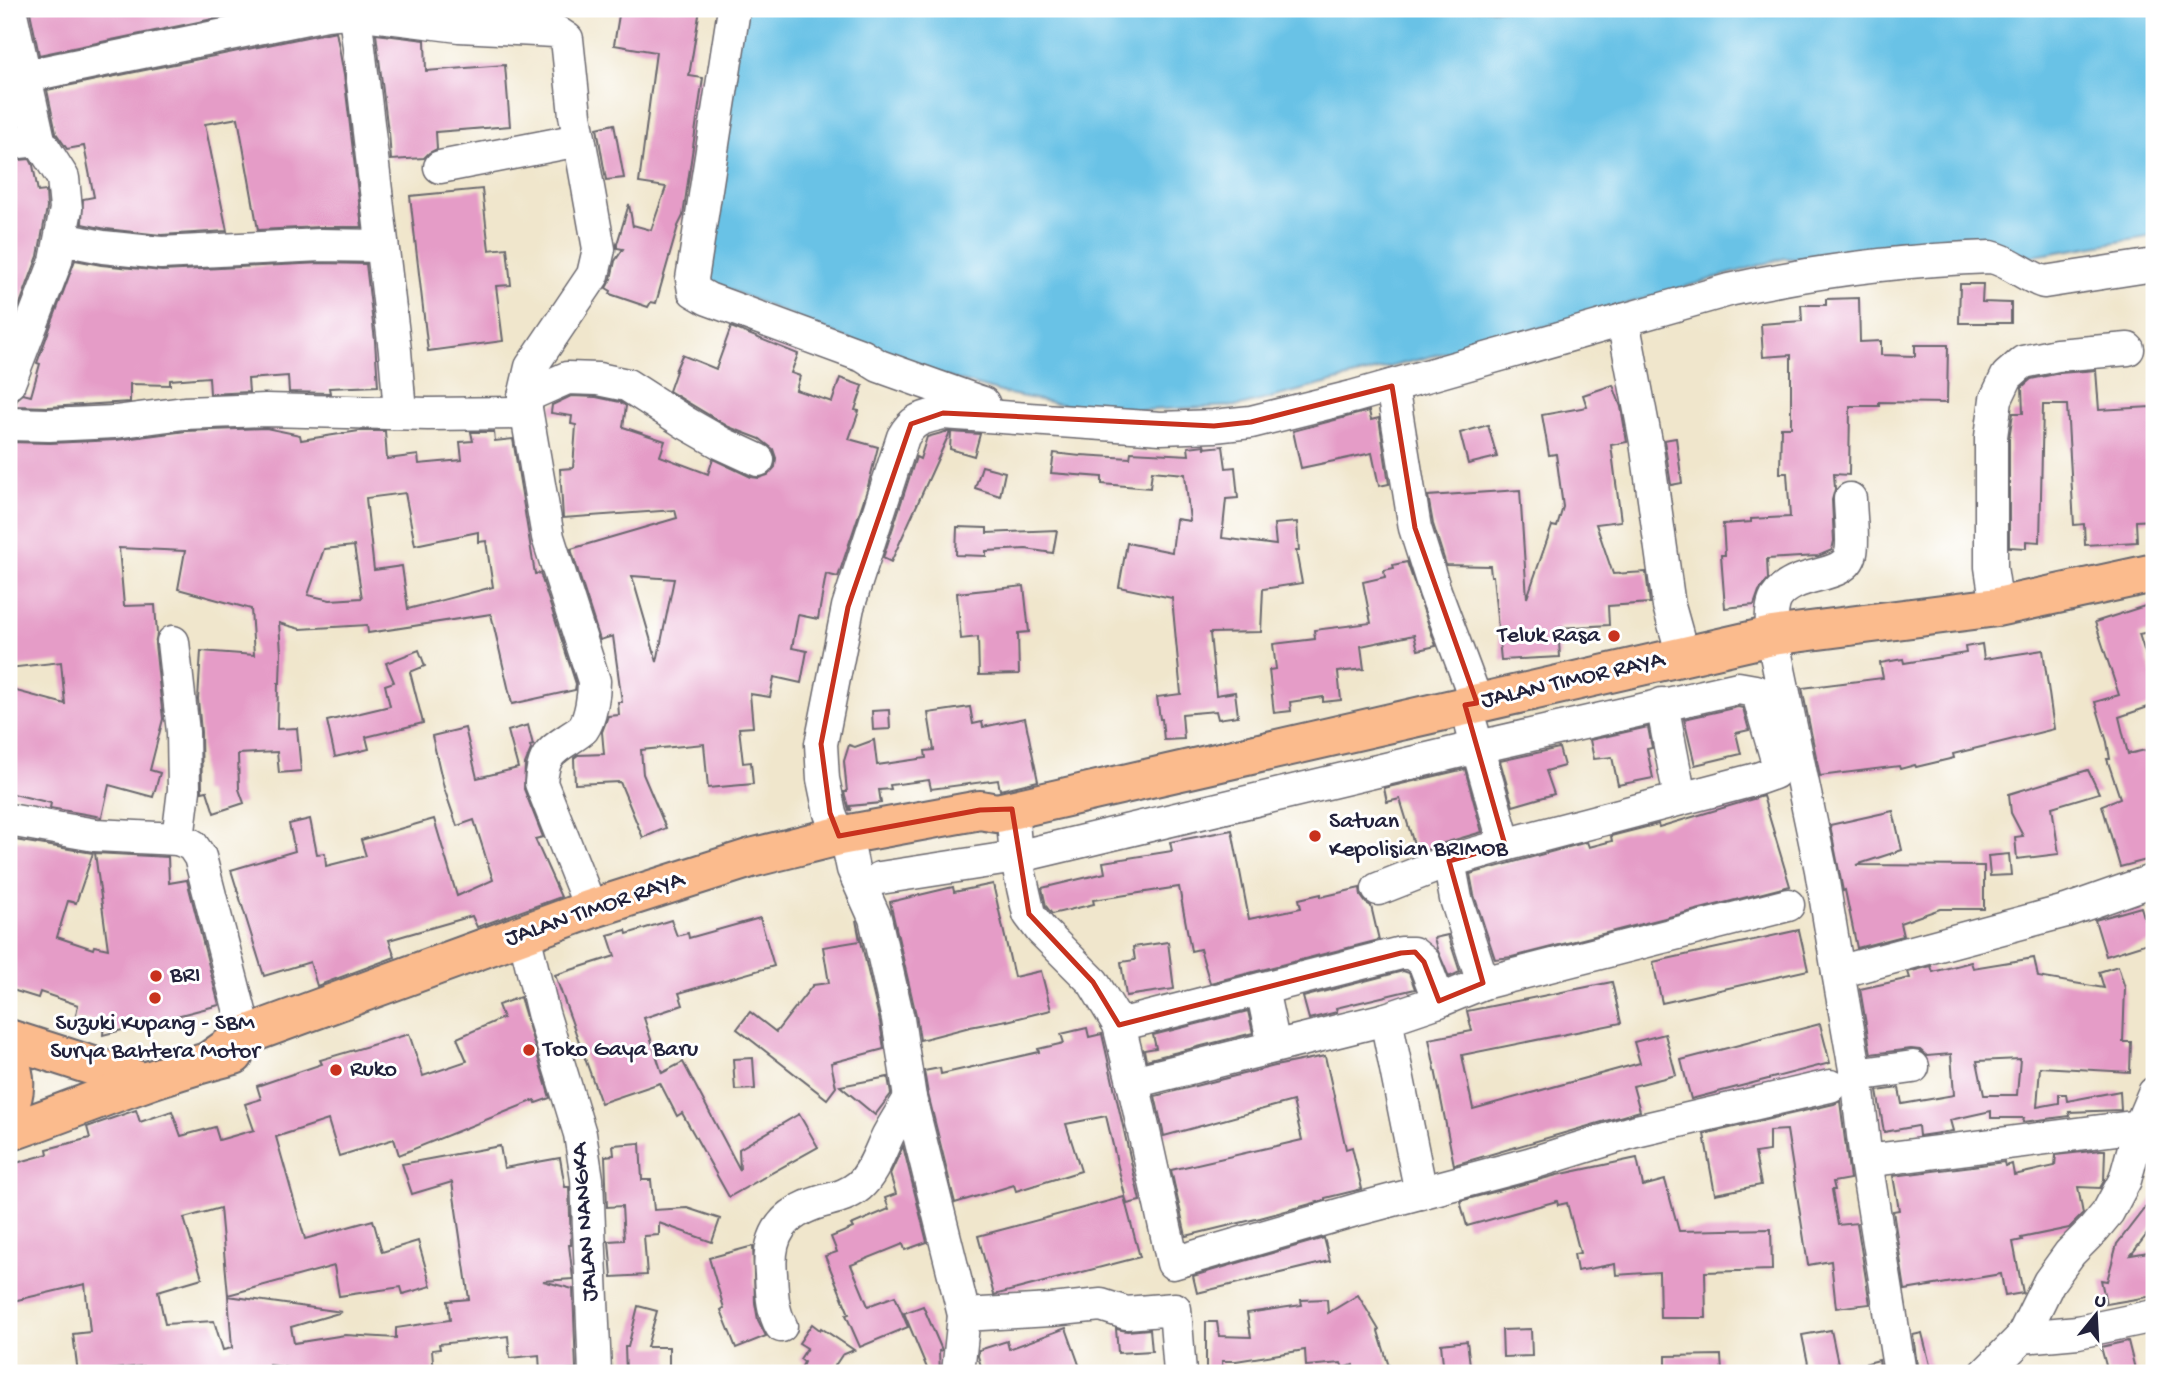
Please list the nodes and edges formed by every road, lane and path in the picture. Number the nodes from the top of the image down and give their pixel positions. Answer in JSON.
{"nodes":[{"id":1,"x":12,"y":9,"type":"edge"},
{"id":2,"x":734,"y":9,"type":"edge"},
{"id":3,"x":336,"y":12,"type":"edge"},
{"id":4,"x":26,"y":76,"type":"junction"},
{"id":5,"x":579,"y":140,"type":"junction"},
{"id":6,"x":33,"y":148,"type":"edge"},
{"id":7,"x":440,"y":167,"type":"dead end"},
{"id":8,"x":62,"y":239,"type":"junction"},
{"id":9,"x":383,"y":246,"type":"junction"},
{"id":10,"x":2154,"y":265,"type":"edge"},
{"id":11,"x":1623,"y":320,"type":"junction"},
{"id":12,"x":2128,"y":349,"type":"dead end"},
{"id":13,"x":9,"y":383,"type":"edge"},
{"id":14,"x":1392,"y":386,"type":"junction"},
{"id":15,"x":525,"y":405,"type":"junction"},
{"id":16,"x":400,"y":412,"type":"junction"},
{"id":17,"x":986,"y":416,"type":"junction"},
{"id":18,"x":9,"y":424,"type":"edge"},
{"id":19,"x":758,"y":460,"type":"dead end"},
{"id":20,"x":1850,"y":499,"type":"dead end"},
{"id":21,"x":2154,"y":573,"type":"edge"},
{"id":22,"x":1997,"y":607,"type":"junction"},
{"id":23,"x":1772,"y":636,"type":"junction"},
{"id":24,"x":173,"y":642,"type":"dead end"},
{"id":25,"x":1683,"y":656,"type":"junction"},
{"id":26,"x":1471,"y":704,"type":"junction"},
{"id":27,"x":1662,"y":704,"type":"junction"},
{"id":28,"x":1478,"y":747,"type":"junction"},
{"id":29,"x":1680,"y":798,"type":"junction"},
{"id":30,"x":1004,"y":811,"type":"junction"},
{"id":31,"x":9,"y":820,"type":"edge"},
{"id":32,"x":178,"y":839,"type":"junction"},
{"id":33,"x":844,"y":843,"type":"junction"},
{"id":34,"x":1504,"y":845,"type":"junction"},
{"id":35,"x":1016,"y":857,"type":"junction"},
{"id":36,"x":1448,"y":861,"type":"junction"},
{"id":37,"x":880,"y":878,"type":"dead end"},
{"id":38,"x":2154,"y":880,"type":"edge"},
{"id":39,"x":1378,"y":889,"type":"dead end"},
{"id":40,"x":1788,"y":905,"type":"dead end"},
{"id":41,"x":591,"y":909,"type":"junction"},
{"id":42,"x":528,"y":951,"type":"junction"},
{"id":43,"x":1838,"y":972,"type":"junction"},
{"id":44,"x":1483,"y":983,"type":"junction"},
{"id":45,"x":1262,"y":989,"type":"junction"},
{"id":46,"x":1439,"y":1001,"type":"junction"},
{"id":47,"x":1386,"y":1019,"type":"junction"},
{"id":48,"x":1119,"y":1025,"type":"junction"},
{"id":49,"x":246,"y":1035,"type":"junction"},
{"id":50,"x":9,"y":1039,"type":"edge"},
{"id":51,"x":1275,"y":1046,"type":"junction"},
{"id":52,"x":209,"y":1061,"type":"junction"},
{"id":53,"x":9,"y":1063,"type":"edge"},
{"id":54,"x":1913,"y":1067,"type":"dead end"},
{"id":55,"x":1843,"y":1080,"type":"junction"},
{"id":56,"x":143,"y":1082,"type":"junction"},
{"id":57,"x":1133,"y":1082,"type":"junction"},
{"id":58,"x":2154,"y":1093,"type":"edge"},
{"id":59,"x":911,"y":1097,"type":"junction"},
{"id":60,"x":9,"y":1107,"type":"edge"},
{"id":61,"x":2140,"y":1126,"type":"junction"},
{"id":62,"x":9,"y":1132,"type":"edge"},
{"id":63,"x":1866,"y":1161,"type":"junction"},
{"id":64,"x":1421,"y":1193,"type":"junction"},
{"id":65,"x":964,"y":1315,"type":"junction"},
{"id":66,"x":2154,"y":1316,"type":"edge"},
{"id":67,"x":781,"y":1326,"type":"dead end"},
{"id":68,"x":2022,"y":1337,"type":"junction"},
{"id":69,"x":595,"y":1373,"type":"edge"},
{"id":70,"x":958,"y":1373,"type":"edge"},
{"id":71,"x":1180,"y":1373,"type":"edge"},
{"id":72,"x":1900,"y":1373,"type":"edge"},
{"id":73,"x":1986,"y":1373,"type":"edge"}],
"edges":[{"from":1,"to":4,"type":"street"},
{"from":2,"to":17,"type":"street"},
{"from":3,"to":4,"type":"street"},
{"from":3,"to":5,"type":"street"},
{"from":3,"to":9,"type":"street"},
{"from":4,"to":6,"type":"street"},
{"from":5,"to":7,"type":"street"},
{"from":5,"to":15,"type":"street"},
{"from":6,"to":8,"type":"street"},
{"from":8,"to":9,"type":"street"},
{"from":8,"to":13,"type":"street"},
{"from":9,"to":16,"type":"street"},
{"from":10,"to":11,"type":"street"},
{"from":11,"to":14,"type":"street"},
{"from":11,"to":25,"type":"street"},
{"from":12,"to":22,"type":"street"},
{"from":14,"to":17,"type":"street"},
{"from":14,"to":26,"type":"street"},
{"from":15,"to":16,"type":"street"},
{"from":15,"to":19,"type":"street"},
{"from":15,"to":41,"type":"street"},
{"from":16,"to":18,"type":"street"},
{"from":17,"to":33,"type":"street"},
{"from":20,"to":23,"type":"street"},
{"from":21,"to":22,"type":"main road","name":"JALAN TIMOR RAYA"},
{"from":22,"to":23,"type":"main road","name":"JALAN TIMOR RAYA"},
{"from":23,"to":25,"type":"main road","name":"JALAN TIMOR RAYA"},
{"from":23,"to":43,"type":"street"},
{"from":24,"to":32,"type":"street"},
{"from":25,"to":26,"type":"main road","name":"JALAN TIMOR RAYA"},
{"from":26,"to":28,"type":"street"},
{"from":26,"to":30,"type":"main road","name":"JALAN TIMOR RAYA"},
{"from":27,"to":28,"type":"street"},
{"from":27,"to":29,"type":"street"},
{"from":27,"to":29,"type":"street"},
{"from":28,"to":34,"type":"street"},
{"from":28,"to":35,"type":"street"},
{"from":29,"to":34,"type":"street"},
{"from":30,"to":33,"type":"main road","name":"JALAN TIMOR RAYA"},
{"from":30,"to":35,"type":"street"},
{"from":31,"to":32,"type":"street"},
{"from":32,"to":49,"type":"street"},
{"from":33,"to":41,"type":"main road","name":"JALAN TIMOR RAYA"},
{"from":33,"to":42,"type":"main road","name":"JALAN TIMOR RAYA"},
{"from":33,"to":59,"type":"street"},
{"from":34,"to":36,"type":"street"},
{"from":35,"to":37,"type":"street"},
{"from":35,"to":48,"type":"street"},
{"from":36,"to":39,"type":"street"},
{"from":36,"to":44,"type":"street"},
{"from":38,"to":43,"type":"street"},
{"from":40,"to":44,"type":"street"},
{"from":41,"to":49,"type":"main road","name":"JALAN TIMOR RAYA"},
{"from":42,"to":52,"type":"main road","name":"JALAN TIMOR RAYA"},
{"from":42,"to":69,"type":"street","name":"JALAN NANGKA"},
{"from":43,"to":55,"type":"street"},
{"from":44,"to":46,"type":"street"},
{"from":45,"to":46,"type":"street"},
{"from":45,"to":48,"type":"street"},
{"from":45,"to":51,"type":"street"},
{"from":46,"to":47,"type":"street"},
{"from":47,"to":51,"type":"street"},
{"from":47,"to":64,"type":"street"},
{"from":48,"to":57,"type":"street"},
{"from":49,"to":52,"type":"main road","name":"JALAN TIMOR RAYA"},
{"from":50,"to":56,"type":"main road"},
{"from":51,"to":57,"type":"street"},
{"from":52,"to":56,"type":"main road","name":"JALAN TIMOR RAYA"},
{"from":53,"to":60,"type":"main road"},
{"from":54,"to":55,"type":"street"},
{"from":55,"to":63,"type":"street"},
{"from":55,"to":64,"type":"street"},
{"from":56,"to":62,"type":"main road","name":"JALAN TIMOR RAYA"},
{"from":57,"to":64,"type":"street"},
{"from":58,"to":61,"type":"street"},
{"from":59,"to":65,"type":"street"},
{"from":59,"to":67,"type":"street"},
{"from":61,"to":63,"type":"street"},
{"from":61,"to":68,"type":"street"},
{"from":63,"to":72,"type":"street"},
{"from":65,"to":70,"type":"street"},
{"from":65,"to":71,"type":"street"},
{"from":66,"to":68,"type":"street"},
{"from":68,"to":73,"type":"street"}]}
